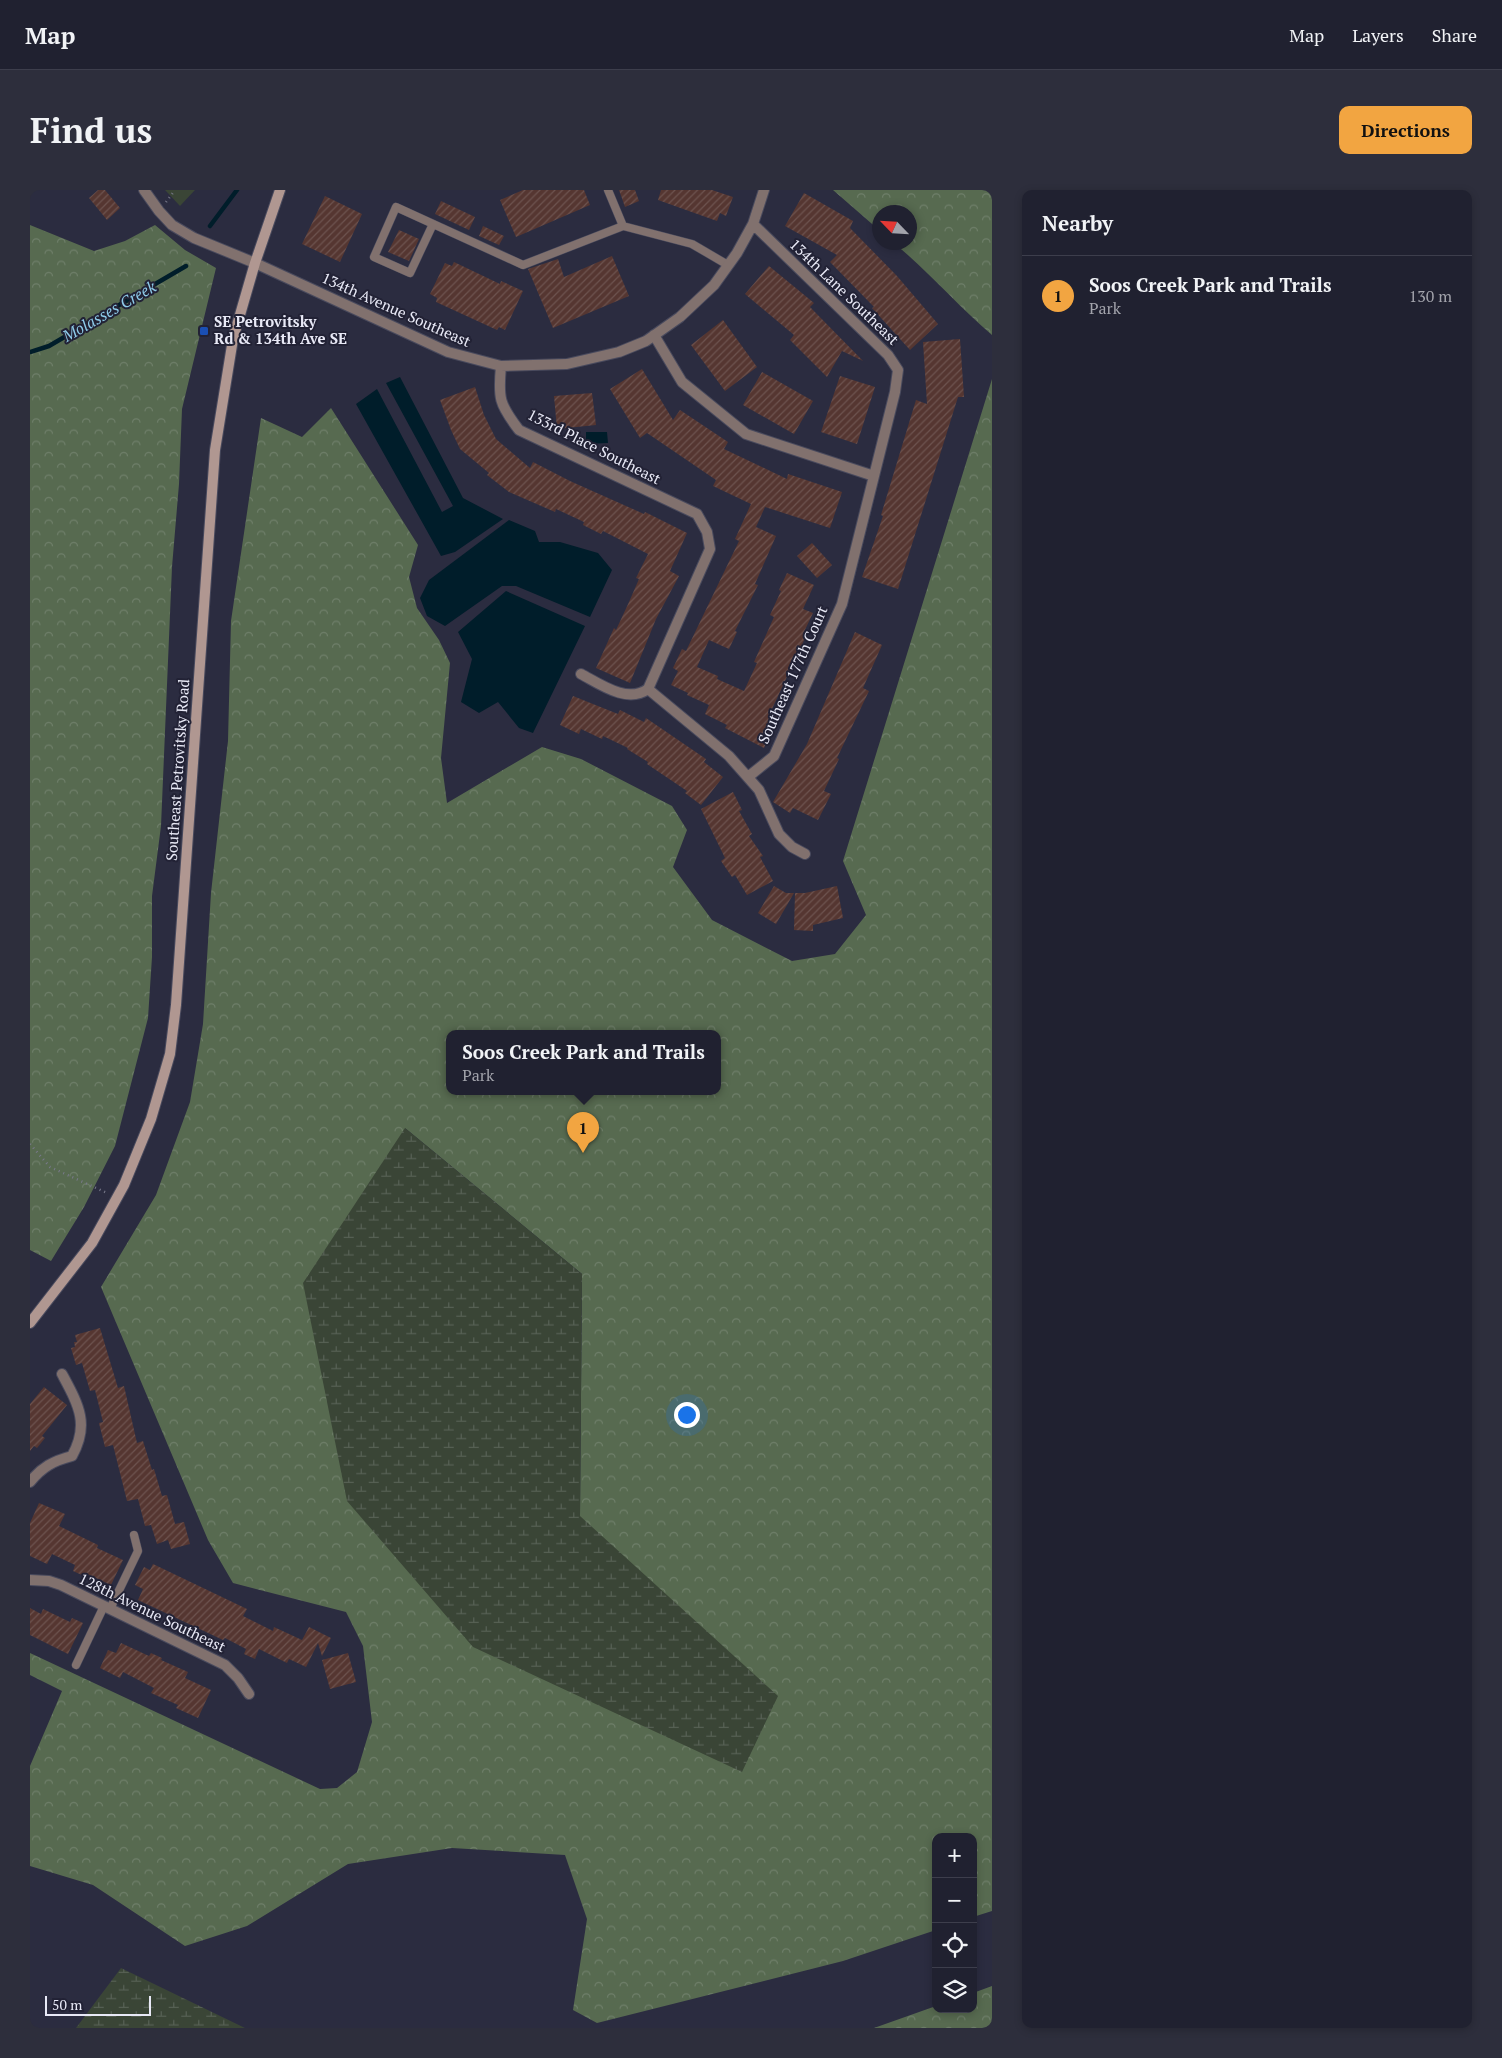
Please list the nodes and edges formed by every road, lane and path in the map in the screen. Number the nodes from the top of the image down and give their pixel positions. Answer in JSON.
{"nodes":[{"id":1,"x":144,"y":190,"type":"edge"},
{"id":2,"x":280,"y":190,"type":"edge"},
{"id":3,"x":608,"y":190,"type":"edge"},
{"id":4,"x":764,"y":190,"type":"edge"},
{"id":5,"x":433,"y":224,"type":"junction"},
{"id":6,"x":753,"y":224,"type":"junction"},
{"id":7,"x":623,"y":226,"type":"junction"},
{"id":8,"x":255,"y":263,"type":"junction"},
{"id":9,"x":728,"y":265,"type":"junction"},
{"id":10,"x":654,"y":335,"type":"junction"},
{"id":11,"x":501,"y":366,"type":"junction"},
{"id":12,"x":874,"y":476,"type":"junction"},
{"id":13,"x":842,"y":604,"type":"joint"},
{"id":14,"x":581,"y":674,"type":"dead end"},
{"id":15,"x":648,"y":689,"type":"junction"},
{"id":16,"x":748,"y":778,"type":"junction"},
{"id":17,"x":805,"y":854,"type":"dead end"},
{"id":18,"x":30,"y":1144,"type":"edge"},
{"id":19,"x":118,"y":1198,"type":"junction"},
{"id":20,"x":30,"y":1323,"type":"edge"},
{"id":21,"x":62,"y":1374,"type":"dead end"},
{"id":22,"x":30,"y":1482,"type":"edge"},
{"id":23,"x":134,"y":1535,"type":"dead end"},
{"id":24,"x":30,"y":1580,"type":"edge"},
{"id":25,"x":107,"y":1608,"type":"junction"},
{"id":26,"x":76,"y":1666,"type":"dead end"},
{"id":27,"x":249,"y":1694,"type":"dead end"}],
"edges":[{"from":1,"to":8,"type":"street","name":"134th Avenue Southeast"},
{"from":2,"to":8,"type":"main road","name":"Southeast Petrovitsky Road"},
{"from":3,"to":7,"type":"lane"},
{"from":4,"to":6,"type":"street","name":"134th Avenue Southeast"},
{"from":5,"to":5,"type":"lane"},
{"from":5,"to":7,"type":"lane"},
{"from":6,"to":9,"type":"street","name":"134th Avenue Southeast"},
{"from":6,"to":12,"type":"street","name":"134th Lane Southeast"},
{"from":7,"to":9,"type":"lane"},
{"from":8,"to":11,"type":"street","name":"134th Avenue Southeast"},
{"from":8,"to":19,"type":"main road","name":"Southeast Petrovitsky Road"},
{"from":9,"to":10,"type":"street","name":"134th Avenue Southeast"},
{"from":10,"to":11,"type":"street","name":"134th Avenue Southeast"},
{"from":10,"to":12,"type":"street"},
{"from":11,"to":15,"type":"street","name":"133rd Place Southeast"},
{"from":12,"to":13,"type":"street","name":"134th Lane Southeast"},
{"from":13,"to":16,"type":"street","name":"Southeast 177th Court"},
{"from":14,"to":15,"type":"street"},
{"from":15,"to":16,"type":"street"},
{"from":16,"to":17,"type":"street"},
{"from":18,"to":19,"type":"path"},
{"from":19,"to":20,"type":"main road","name":"Southeast Petrovitsky Road"},
{"from":21,"to":22,"type":"street"},
{"from":23,"to":25,"type":"lane"},
{"from":24,"to":25,"type":"street","name":"128th Avenue Southeast"},
{"from":25,"to":26,"type":"lane"},
{"from":25,"to":27,"type":"street","name":"128th Avenue Southeast"}]}
